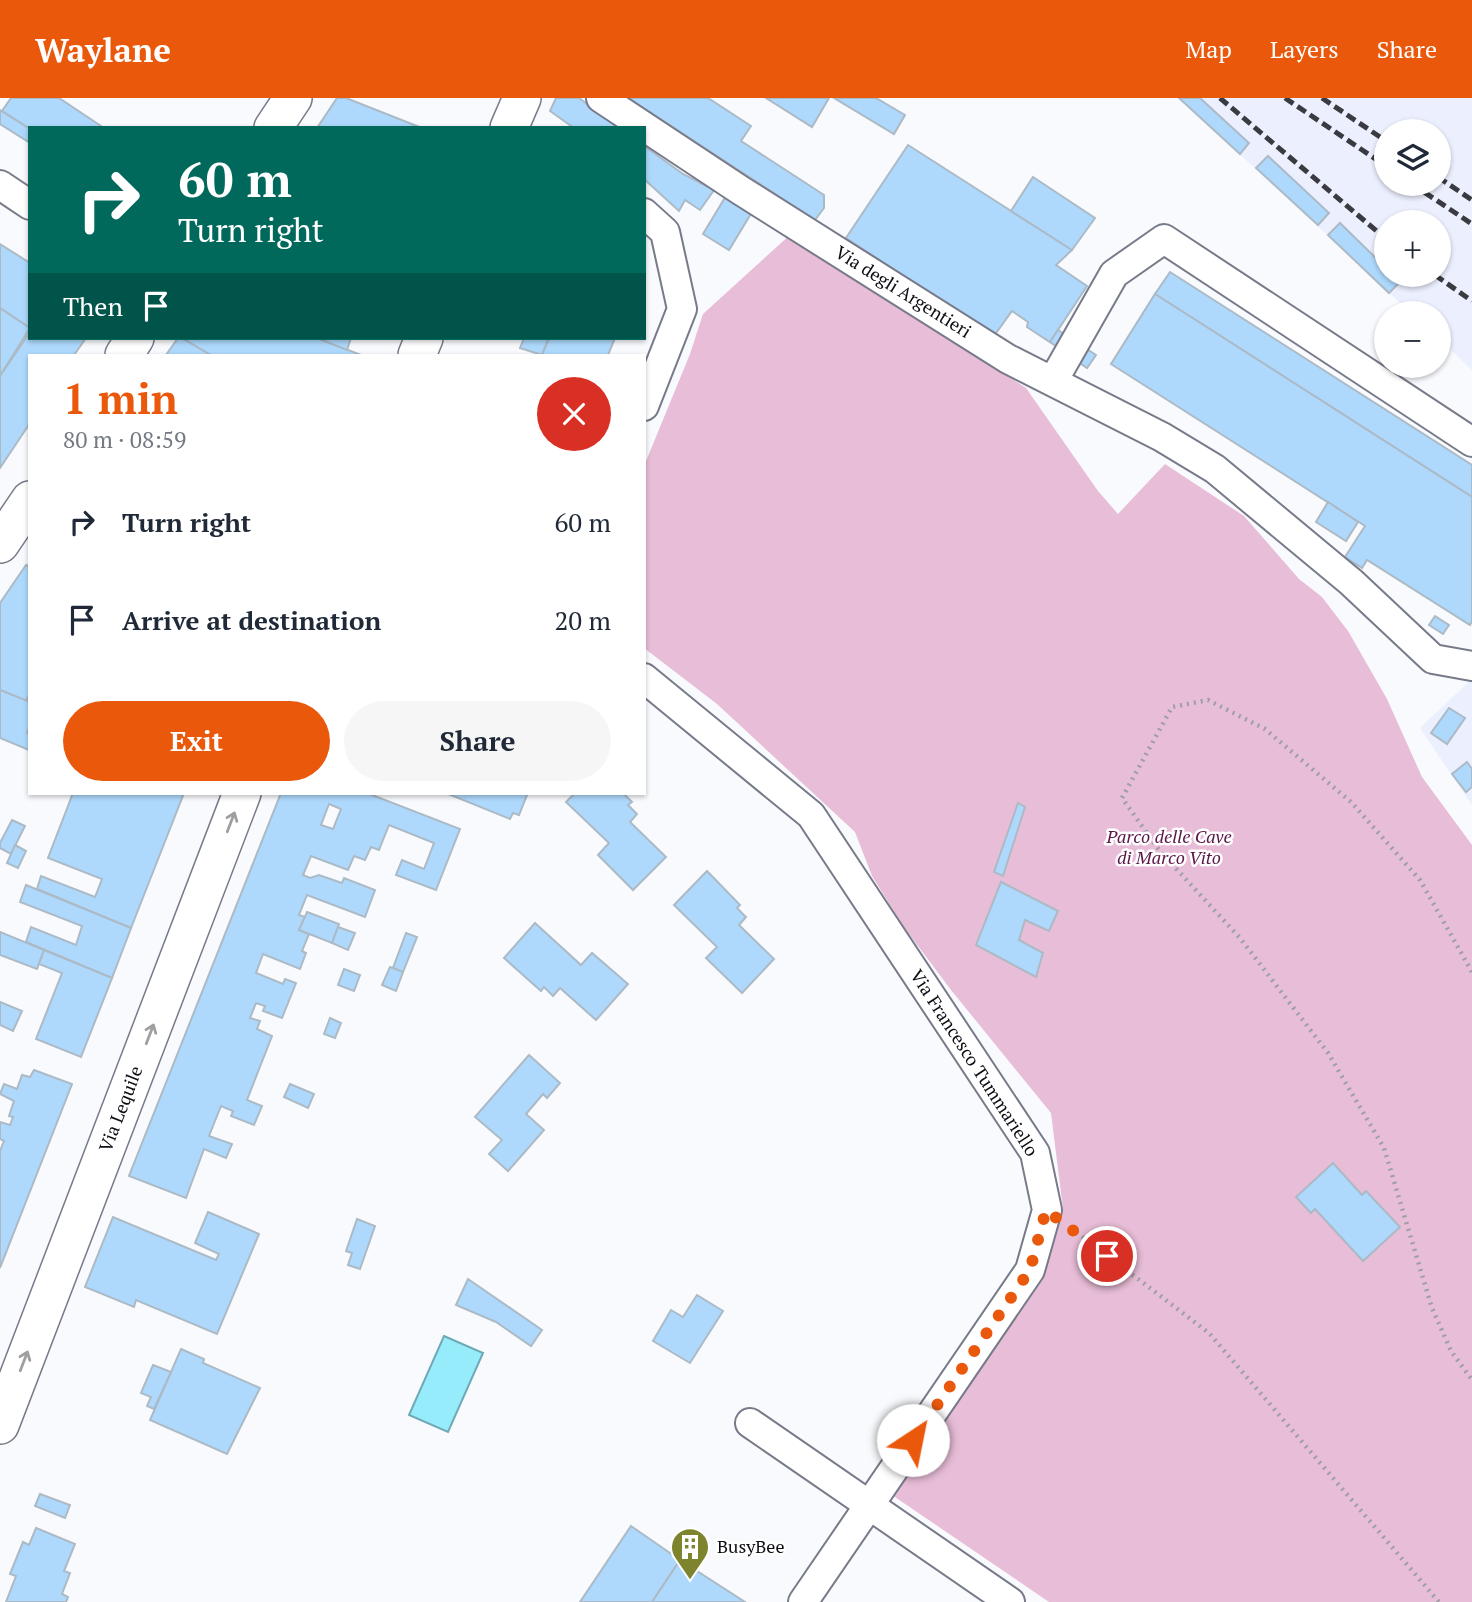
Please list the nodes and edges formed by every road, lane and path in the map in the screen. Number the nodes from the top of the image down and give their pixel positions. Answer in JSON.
{"nodes":[{"id":1,"x":293,"y":98,"type":"edge"},
{"id":2,"x":522,"y":98,"type":"edge"},
{"id":3,"x":601,"y":98,"type":"edge"},
{"id":4,"x":274,"y":126,"type":"edge"},
{"id":5,"x":510,"y":126,"type":"edge"},
{"id":6,"x":643,"y":126,"type":"edge"},
{"id":7,"x":646,"y":128,"type":"edge"},
{"id":8,"x":0,"y":185,"type":"edge"},
{"id":9,"x":28,"y":204,"type":"edge"},
{"id":10,"x":646,"y":215,"type":"edge"},
{"id":11,"x":1052,"y":381,"type":"junction"},
{"id":12,"x":646,"y":402,"type":"edge"},
{"id":13,"x":1472,"y":442,"type":"edge"},
{"id":14,"x":28,"y":503,"type":"edge"},
{"id":15,"x":0,"y":544,"type":"edge"},
{"id":16,"x":1472,"y":666,"type":"edge"},
{"id":17,"x":646,"y":680,"type":"edge"},
{"id":18,"x":241,"y":795,"type":"edge"},
{"id":19,"x":1472,"y":972,"type":"edge"},
{"id":20,"x":1046,"y":1210,"type":"junction"},
{"id":21,"x":1472,"y":1380,"type":"edge"},
{"id":22,"x":750,"y":1423,"type":"dead end"},
{"id":23,"x":0,"y":1425,"type":"edge"},
{"id":24,"x":869,"y":1504,"type":"junction"},
{"id":25,"x":803,"y":1602,"type":"edge"},
{"id":26,"x":1010,"y":1602,"type":"edge"},
{"id":27,"x":1439,"y":1602,"type":"edge"}],
"edges":[{"from":1,"to":4,"type":"main road"},
{"from":2,"to":5,"type":"main road"},
{"from":3,"to":6,"type":"street","name":"Via degli Argentieri"},
{"from":7,"to":11,"type":"street","name":"Via degli Argentieri"},
{"from":8,"to":9,"type":"street"},
{"from":10,"to":12,"type":"street"},
{"from":11,"to":13,"type":"street"},
{"from":11,"to":16,"type":"street","name":"Via degli Argentieri"},
{"from":14,"to":15,"type":"main road"},
{"from":17,"to":20,"type":"street","name":"Via Francesco Tummariello"},
{"from":23,"to":18,"type":"main road","name":"Via Lequile","one_way":true},
{"from":19,"to":21,"type":"path"},
{"from":20,"to":24,"type":"street","name":"Via Francesco Tummariello"},
{"from":20,"to":27,"type":"path"},
{"from":22,"to":24,"type":"street"},
{"from":24,"to":25,"type":"street","name":"Via Francesco Tummariello"},
{"from":24,"to":26,"type":"street"}]}
